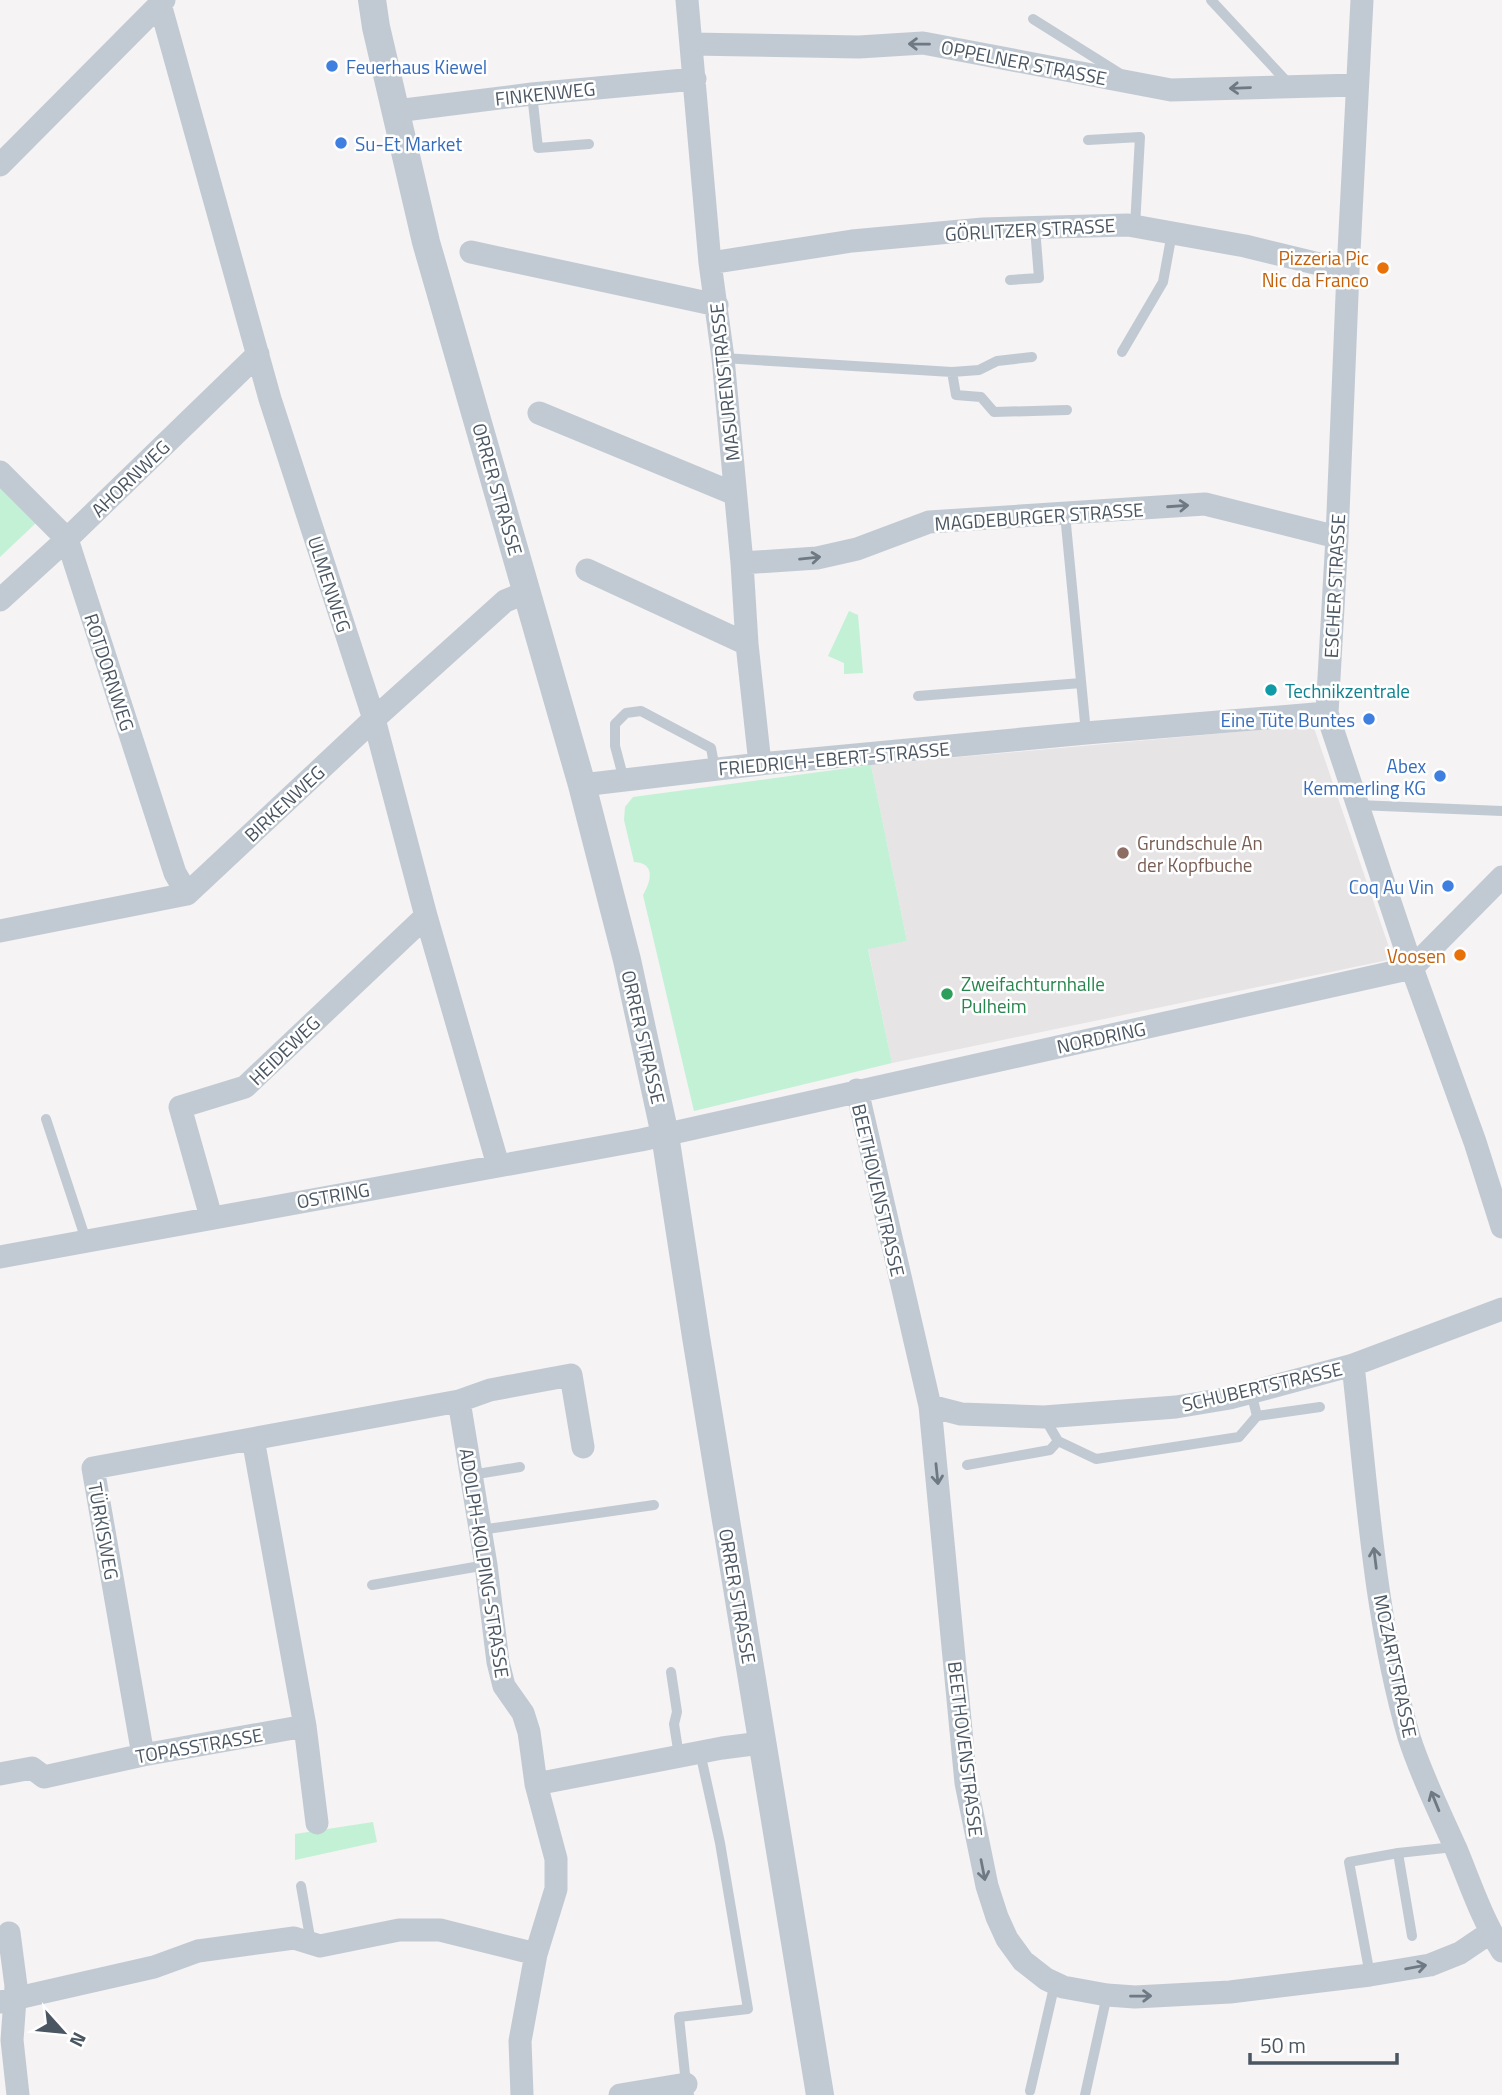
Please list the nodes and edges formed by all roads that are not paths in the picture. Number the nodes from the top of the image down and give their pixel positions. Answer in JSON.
{"nodes":[{"id":1,"x":372,"y":0,"type":"edge"},
{"id":2,"x":687,"y":0,"type":"edge"},
{"id":3,"x":1210,"y":0,"type":"edge"},
{"id":4,"x":1362,"y":0,"type":"edge"},
{"id":5,"x":162,"y":2,"type":"edge"},
{"id":6,"x":1033,"y":19,"type":"dead end"},
{"id":7,"x":691,"y":44,"type":"junction"},
{"id":8,"x":695,"y":79,"type":"junction"},
{"id":9,"x":1136,"y":84,"type":"junction"},
{"id":10,"x":1357,"y":85,"type":"junction"},
{"id":11,"x":1291,"y":86,"type":"junction"},
{"id":12,"x":532,"y":94,"type":"junction"},
{"id":13,"x":396,"y":111,"type":"junction"},
{"id":14,"x":1088,"y":140,"type":"dead end"},
{"id":15,"x":589,"y":144,"type":"dead end"},
{"id":16,"x":0,"y":165,"type":"edge"},
{"id":17,"x":1135,"y":226,"type":"junction"},
{"id":18,"x":1035,"y":228,"type":"junction"},
{"id":19,"x":1172,"y":233,"type":"junction"},
{"id":20,"x":471,"y":252,"type":"dead end"},
{"id":21,"x":710,"y":263,"type":"junction"},
{"id":22,"x":1348,"y":271,"type":"junction"},
{"id":23,"x":1010,"y":280,"type":"dead end"},
{"id":24,"x":717,"y":305,"type":"junction"},
{"id":25,"x":1122,"y":352,"type":"dead end"},
{"id":26,"x":258,"y":354,"type":"junction"},
{"id":27,"x":1032,"y":357,"type":"dead end"},
{"id":28,"x":723,"y":358,"type":"junction"},
{"id":29,"x":952,"y":372,"type":"junction"},
{"id":30,"x":1067,"y":410,"type":"dead end"},
{"id":31,"x":539,"y":413,"type":"dead end"},
{"id":32,"x":0,"y":472,"type":"edge"},
{"id":33,"x":735,"y":494,"type":"junction"},
{"id":34,"x":1065,"y":514,"type":"junction"},
{"id":35,"x":1337,"y":537,"type":"junction"},
{"id":36,"x":67,"y":539,"type":"junction"},
{"id":37,"x":742,"y":563,"type":"junction"},
{"id":38,"x":587,"y":570,"type":"dead end"},
{"id":39,"x":527,"y":592,"type":"junction"},
{"id":40,"x":0,"y":600,"type":"edge"},
{"id":41,"x":747,"y":644,"type":"junction"},
{"id":42,"x":1081,"y":683,"type":"junction"},
{"id":43,"x":918,"y":696,"type":"dead end"},
{"id":44,"x":1327,"y":713,"type":"junction"},
{"id":45,"x":374,"y":719,"type":"junction"},
{"id":46,"x":1086,"y":733,"type":"junction"},
{"id":47,"x":760,"y":764,"type":"junction"},
{"id":48,"x":715,"y":769,"type":"junction"},
{"id":49,"x":624,"y":780,"type":"junction"},
{"id":50,"x":582,"y":785,"type":"junction"},
{"id":51,"x":1358,"y":806,"type":"junction"},
{"id":52,"x":1502,"y":810,"type":"edge"},
{"id":53,"x":1502,"y":877,"type":"edge"},
{"id":54,"x":187,"y":894,"type":"junction"},
{"id":55,"x":426,"y":916,"type":"junction"},
{"id":56,"x":0,"y":931,"type":"edge"},
{"id":57,"x":1412,"y":968,"type":"junction"},
{"id":58,"x":857,"y":1090,"type":"junction"},
{"id":59,"x":46,"y":1119,"type":"dead end"},
{"id":60,"x":665,"y":1135,"type":"junction"},
{"id":61,"x":498,"y":1165,"type":"junction"},
{"id":62,"x":211,"y":1217,"type":"junction"},
{"id":63,"x":1502,"y":1227,"type":"edge"},
{"id":64,"x":86,"y":1240,"type":"junction"},
{"id":65,"x":0,"y":1257,"type":"edge"},
{"id":66,"x":1502,"y":1309,"type":"edge"},
{"id":67,"x":1353,"y":1365,"type":"junction"},
{"id":68,"x":1251,"y":1391,"type":"junction"},
{"id":69,"x":459,"y":1401,"type":"junction"},
{"id":70,"x":930,"y":1406,"type":"junction"},
{"id":71,"x":1320,"y":1407,"type":"dead end"},
{"id":72,"x":1257,"y":1416,"type":"junction"},
{"id":73,"x":1044,"y":1417,"type":"junction"},
{"id":74,"x":253,"y":1439,"type":"junction"},
{"id":75,"x":1059,"y":1441,"type":"junction"},
{"id":76,"x":583,"y":1447,"type":"dead end"},
{"id":77,"x":967,"y":1465,"type":"dead end"},
{"id":78,"x":520,"y":1468,"type":"dead end"},
{"id":79,"x":471,"y":1475,"type":"junction"},
{"id":80,"x":654,"y":1505,"type":"dead end"},
{"id":81,"x":479,"y":1530,"type":"junction"},
{"id":82,"x":486,"y":1565,"type":"junction"},
{"id":83,"x":372,"y":1585,"type":"dead end"},
{"id":84,"x":671,"y":1672,"type":"dead end"},
{"id":85,"x":304,"y":1726,"type":"junction"},
{"id":86,"x":761,"y":1743,"type":"junction"},
{"id":87,"x":689,"y":1754,"type":"junction"},
{"id":88,"x":143,"y":1755,"type":"junction"},
{"id":89,"x":0,"y":1774,"type":"edge"},
{"id":90,"x":536,"y":1783,"type":"junction"},
{"id":91,"x":317,"y":1823,"type":"dead end"},
{"id":92,"x":1455,"y":1847,"type":"junction"},
{"id":93,"x":1398,"y":1853,"type":"junction"},
{"id":94,"x":301,"y":1886,"type":"dead end"},
{"id":95,"x":9,"y":1933,"type":"dead end"},
{"id":96,"x":1412,"y":1936,"type":"dead end"},
{"id":97,"x":1496,"y":1941,"type":"edge"},
{"id":98,"x":311,"y":1943,"type":"junction"},
{"id":99,"x":536,"y":1954,"type":"junction"},
{"id":100,"x":1370,"y":1975,"type":"junction"},
{"id":101,"x":1055,"y":1983,"type":"junction"},
{"id":102,"x":1107,"y":1996,"type":"junction"},
{"id":103,"x":7,"y":2000,"type":"edge"},
{"id":104,"x":687,"y":2089,"type":"edge"},
{"id":105,"x":1030,"y":2091,"type":"dead end"},
{"id":106,"x":18,"y":2095,"type":"edge"},
{"id":107,"x":522,"y":2095,"type":"edge"},
{"id":108,"x":620,"y":2095,"type":"edge"},
{"id":109,"x":820,"y":2095,"type":"edge"},
{"id":110,"x":1086,"y":2095,"type":"edge"}],
"edges":[{"from":1,"to":13,"type":"street","name":"ORRER STRASSE"},
{"from":2,"to":7,"type":"street","name":"MASURENSTRASSE"},
{"from":3,"to":11,"type":"lane"},
{"from":4,"to":10,"type":"street","name":"ESCHER STRASSE"},
{"from":5,"to":16,"type":"street"},
{"from":5,"to":26,"type":"street","name":"ULMENWEG"},
{"from":6,"to":9,"type":"lane"},
{"from":7,"to":8,"type":"street","name":"MASURENSTRASSE"},
{"from":9,"to":7,"type":"street","name":"OPPELNER STRASSE","one_way":true},
{"from":8,"to":12,"type":"street","name":"FINKENWEG"},
{"from":8,"to":21,"type":"street","name":"MASURENSTRASSE"},
{"from":11,"to":9,"type":"street","name":"OPPELNER STRASSE","one_way":true},
{"from":10,"to":11,"type":"street","name":"OPPELNER STRASSE"},
{"from":10,"to":22,"type":"street","name":"ESCHER STRASSE"},
{"from":12,"to":13,"type":"street","name":"FINKENWEG"},
{"from":12,"to":15,"type":"lane"},
{"from":13,"to":39,"type":"street","name":"ORRER STRASSE"},
{"from":14,"to":17,"type":"lane"},
{"from":17,"to":18,"type":"street","name":"GÖRLITZER STRASSE"},
{"from":17,"to":19,"type":"street","name":"GÖRLITZER STRASSE"},
{"from":18,"to":21,"type":"street","name":"GÖRLITZER STRASSE"},
{"from":18,"to":23,"type":"lane"},
{"from":19,"to":22,"type":"street","name":"GÖRLITZER STRASSE"},
{"from":19,"to":25,"type":"lane"},
{"from":20,"to":24,"type":"street"},
{"from":21,"to":24,"type":"street","name":"MASURENSTRASSE"},
{"from":22,"to":35,"type":"street","name":"ESCHER STRASSE"},
{"from":24,"to":28,"type":"street","name":"MASURENSTRASSE"},
{"from":26,"to":36,"type":"street","name":"AHORNWEG"},
{"from":26,"to":45,"type":"street","name":"ULMENWEG"},
{"from":27,"to":29,"type":"lane"},
{"from":28,"to":29,"type":"lane"},
{"from":28,"to":33,"type":"street","name":"MASURENSTRASSE"},
{"from":29,"to":30,"type":"lane"},
{"from":31,"to":33,"type":"street"},
{"from":32,"to":36,"type":"street","name":"ROTDORNWEG"},
{"from":33,"to":37,"type":"street","name":"MASURENSTRASSE"},
{"from":34,"to":35,"type":"street","name":"MAGDEBURGER STRASSE","one_way":true},
{"from":37,"to":34,"type":"street","name":"MAGDEBURGER STRASSE","one_way":true},
{"from":34,"to":42,"type":"lane"},
{"from":35,"to":44,"type":"street","name":"ESCHER STRASSE"},
{"from":36,"to":40,"type":"street","name":"AHORNWEG"},
{"from":36,"to":54,"type":"street","name":"ROTDORNWEG"},
{"from":37,"to":41,"type":"street","name":"MASURENSTRASSE"},
{"from":38,"to":41,"type":"street"},
{"from":39,"to":45,"type":"street","name":"BIRKENWEG"},
{"from":39,"to":50,"type":"street","name":"ORRER STRASSE"},
{"from":41,"to":47,"type":"street","name":"MASURENSTRASSE"},
{"from":42,"to":43,"type":"lane"},
{"from":42,"to":46,"type":"lane"},
{"from":44,"to":46,"type":"street","name":"FRIEDRICH-EBERT-STRASSE"},
{"from":44,"to":51,"type":"street","name":"ESCHER STRASSE"},
{"from":45,"to":54,"type":"street","name":"BIRKENWEG"},
{"from":45,"to":55,"type":"street","name":"ULMENWEG"},
{"from":46,"to":47,"type":"street","name":"FRIEDRICH-EBERT-STRASSE"},
{"from":47,"to":48,"type":"street","name":"FRIEDRICH-EBERT-STRASSE"},
{"from":48,"to":49,"type":"street","name":"FRIEDRICH-EBERT-STRASSE"},
{"from":48,"to":49,"type":"lane"},
{"from":49,"to":50,"type":"street","name":"FRIEDRICH-EBERT-STRASSE"},
{"from":50,"to":60,"type":"street","name":"ORRER STRASSE"},
{"from":51,"to":52,"type":"lane"},
{"from":51,"to":57,"type":"street","name":"ESCHER STRASSE"},
{"from":53,"to":57,"type":"street"},
{"from":54,"to":56,"type":"street"},
{"from":55,"to":61,"type":"street","name":"ULMENWEG"},
{"from":55,"to":62,"type":"street","name":"HEIDEWEG"},
{"from":57,"to":58,"type":"street","name":"NORDRING"},
{"from":57,"to":63,"type":"street","name":"ESCHER STRASSE"},
{"from":58,"to":60,"type":"street","name":"NORDRING"},
{"from":58,"to":70,"type":"street","name":"BEETHOVENSTRASSE"},
{"from":59,"to":64,"type":"lane"},
{"from":60,"to":61,"type":"street","name":"OSTRING"},
{"from":60,"to":86,"type":"street","name":"ORRER STRASSE"},
{"from":61,"to":62,"type":"street","name":"OSTRING"},
{"from":62,"to":64,"type":"street","name":"OSTRING"},
{"from":64,"to":65,"type":"street","name":"OSTRING"},
{"from":66,"to":67,"type":"street","name":"SCHUBERTSTRASSE"},
{"from":67,"to":68,"type":"street","name":"SCHUBERTSTRASSE"},
{"from":92,"to":67,"type":"street","name":"MOZARTSTRASSE","one_way":true},
{"from":68,"to":72,"type":"lane"},
{"from":68,"to":73,"type":"street","name":"SCHUBERTSTRASSE"},
{"from":69,"to":74,"type":"street","name":"TÜRKISWEG"},
{"from":69,"to":76,"type":"street","name":"TÜRKISWEG"},
{"from":69,"to":79,"type":"street","name":"ADOLPH-KOLPING-STRASSE"},
{"from":70,"to":73,"type":"street","name":"SCHUBERTSTRASSE"},
{"from":70,"to":101,"type":"street","name":"BEETHOVENSTRASSE","one_way":true},
{"from":71,"to":72,"type":"lane"},
{"from":72,"to":75,"type":"lane"},
{"from":73,"to":75,"type":"lane"},
{"from":74,"to":85,"type":"street"},
{"from":74,"to":88,"type":"street","name":"TÜRKISWEG"},
{"from":75,"to":77,"type":"lane"},
{"from":78,"to":79,"type":"lane"},
{"from":79,"to":81,"type":"street","name":"ADOLPH-KOLPING-STRASSE"},
{"from":80,"to":81,"type":"lane"},
{"from":81,"to":82,"type":"street","name":"ADOLPH-KOLPING-STRASSE"},
{"from":82,"to":83,"type":"lane"},
{"from":82,"to":90,"type":"street","name":"ADOLPH-KOLPING-STRASSE"},
{"from":84,"to":87,"type":"lane"},
{"from":85,"to":88,"type":"street","name":"TOPASSTRASSE"},
{"from":85,"to":91,"type":"street"},
{"from":86,"to":87,"type":"street"},
{"from":86,"to":109,"type":"street","name":"ORRER STRASSE"},
{"from":87,"to":90,"type":"street"},
{"from":87,"to":104,"type":"lane"},
{"from":88,"to":89,"type":"street","name":"TOPASSTRASSE"},
{"from":90,"to":99,"type":"street","name":"ADOLPH-KOLPING-STRASSE"},
{"from":92,"to":93,"type":"lane"},
{"from":92,"to":97,"type":"street","name":"MOZARTSTRASSE"},
{"from":93,"to":96,"type":"lane"},
{"from":93,"to":100,"type":"lane"},
{"from":94,"to":98,"type":"lane"},
{"from":95,"to":103,"type":"street"},
{"from":100,"to":97,"type":"street","name":"BEETHOVENSTRASSE","one_way":true},
{"from":98,"to":99,"type":"street"},
{"from":98,"to":103,"type":"street"},
{"from":99,"to":107,"type":"street","name":"ADOLPH-KOLPING-STRASSE"},
{"from":102,"to":100,"type":"street","name":"BEETHOVENSTRASSE","one_way":true},
{"from":101,"to":102,"type":"street","name":"BEETHOVENSTRASSE"},
{"from":101,"to":105,"type":"lane"},
{"from":102,"to":110,"type":"lane"},
{"from":103,"to":106,"type":"street"},
{"from":104,"to":108,"type":"street"}]}
